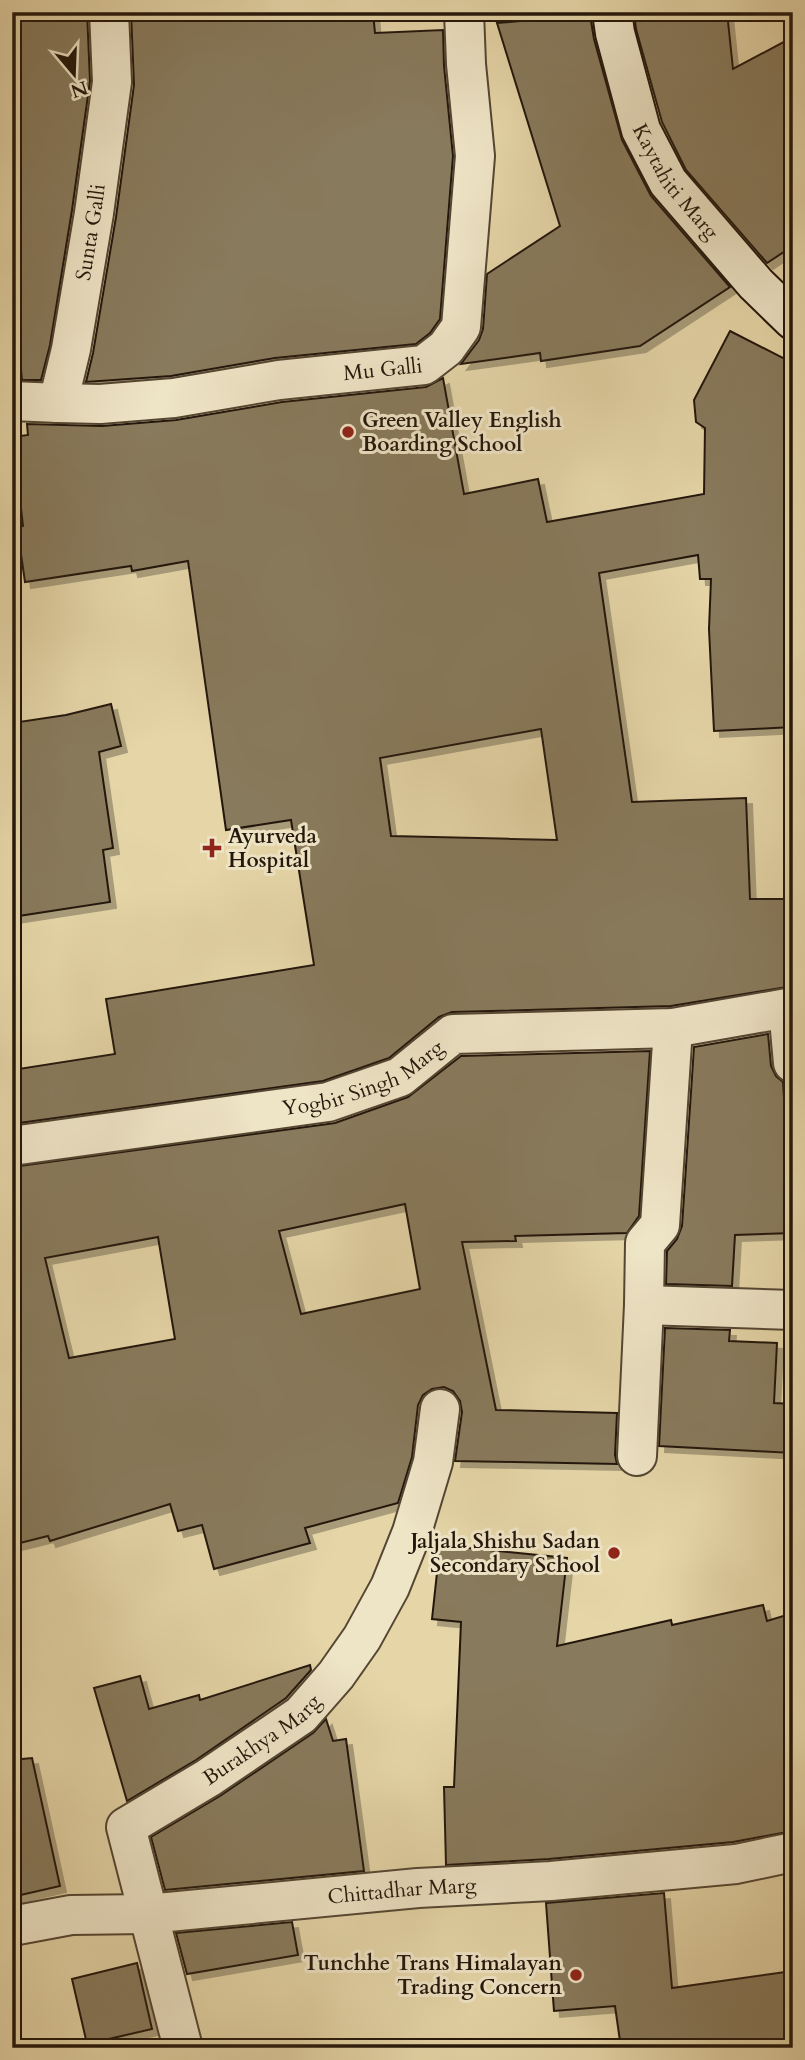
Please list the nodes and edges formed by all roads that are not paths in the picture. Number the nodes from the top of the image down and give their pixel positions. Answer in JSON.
{"nodes":[{"id":1,"x":109,"y":12,"type":"edge"},
{"id":2,"x":464,"y":12,"type":"edge"},
{"id":3,"x":612,"y":12,"type":"edge"},
{"id":4,"x":793,"y":320,"type":"edge"},
{"id":5,"x":12,"y":401,"type":"edge"},
{"id":6,"x":58,"y":403,"type":"junction"},
{"id":7,"x":790,"y":1008,"type":"edge"},
{"id":8,"x":673,"y":1028,"type":"junction"},
{"id":9,"x":793,"y":1063,"type":"edge"},
{"id":10,"x":12,"y":1146,"type":"edge"},
{"id":11,"x":644,"y":1305,"type":"junction"},
{"id":12,"x":793,"y":1310,"type":"edge"},
{"id":13,"x":440,"y":1409,"type":"dead end"},
{"id":14,"x":637,"y":1456,"type":"dead end"},
{"id":15,"x":793,"y":1852,"type":"edge"},
{"id":16,"x":147,"y":1914,"type":"junction"},
{"id":17,"x":12,"y":1926,"type":"edge"},
{"id":18,"x":183,"y":2048,"type":"edge"}],
"edges":[{"from":1,"to":6,"type":"street","name":"Sunta Galli"},
{"from":2,"to":6,"type":"street","name":"Mu Galli"},
{"from":3,"to":4,"type":"street","name":"Kaytahiti Marg"},
{"from":5,"to":6,"type":"street"},
{"from":7,"to":8,"type":"street","name":"Yogbir Singh Marg"},
{"from":7,"to":9,"type":"street"},
{"from":8,"to":10,"type":"street","name":"Yogbir Singh Marg"},
{"from":8,"to":11,"type":"street"},
{"from":11,"to":12,"type":"street"},
{"from":11,"to":14,"type":"street"},
{"from":13,"to":16,"type":"street","name":"Burakhya Marg"},
{"from":15,"to":16,"type":"street","name":"Chittadhar Marg"},
{"from":16,"to":17,"type":"street","name":"Chittadhar Marg"},
{"from":16,"to":18,"type":"street","name":"Burakhya Marg"}]}
